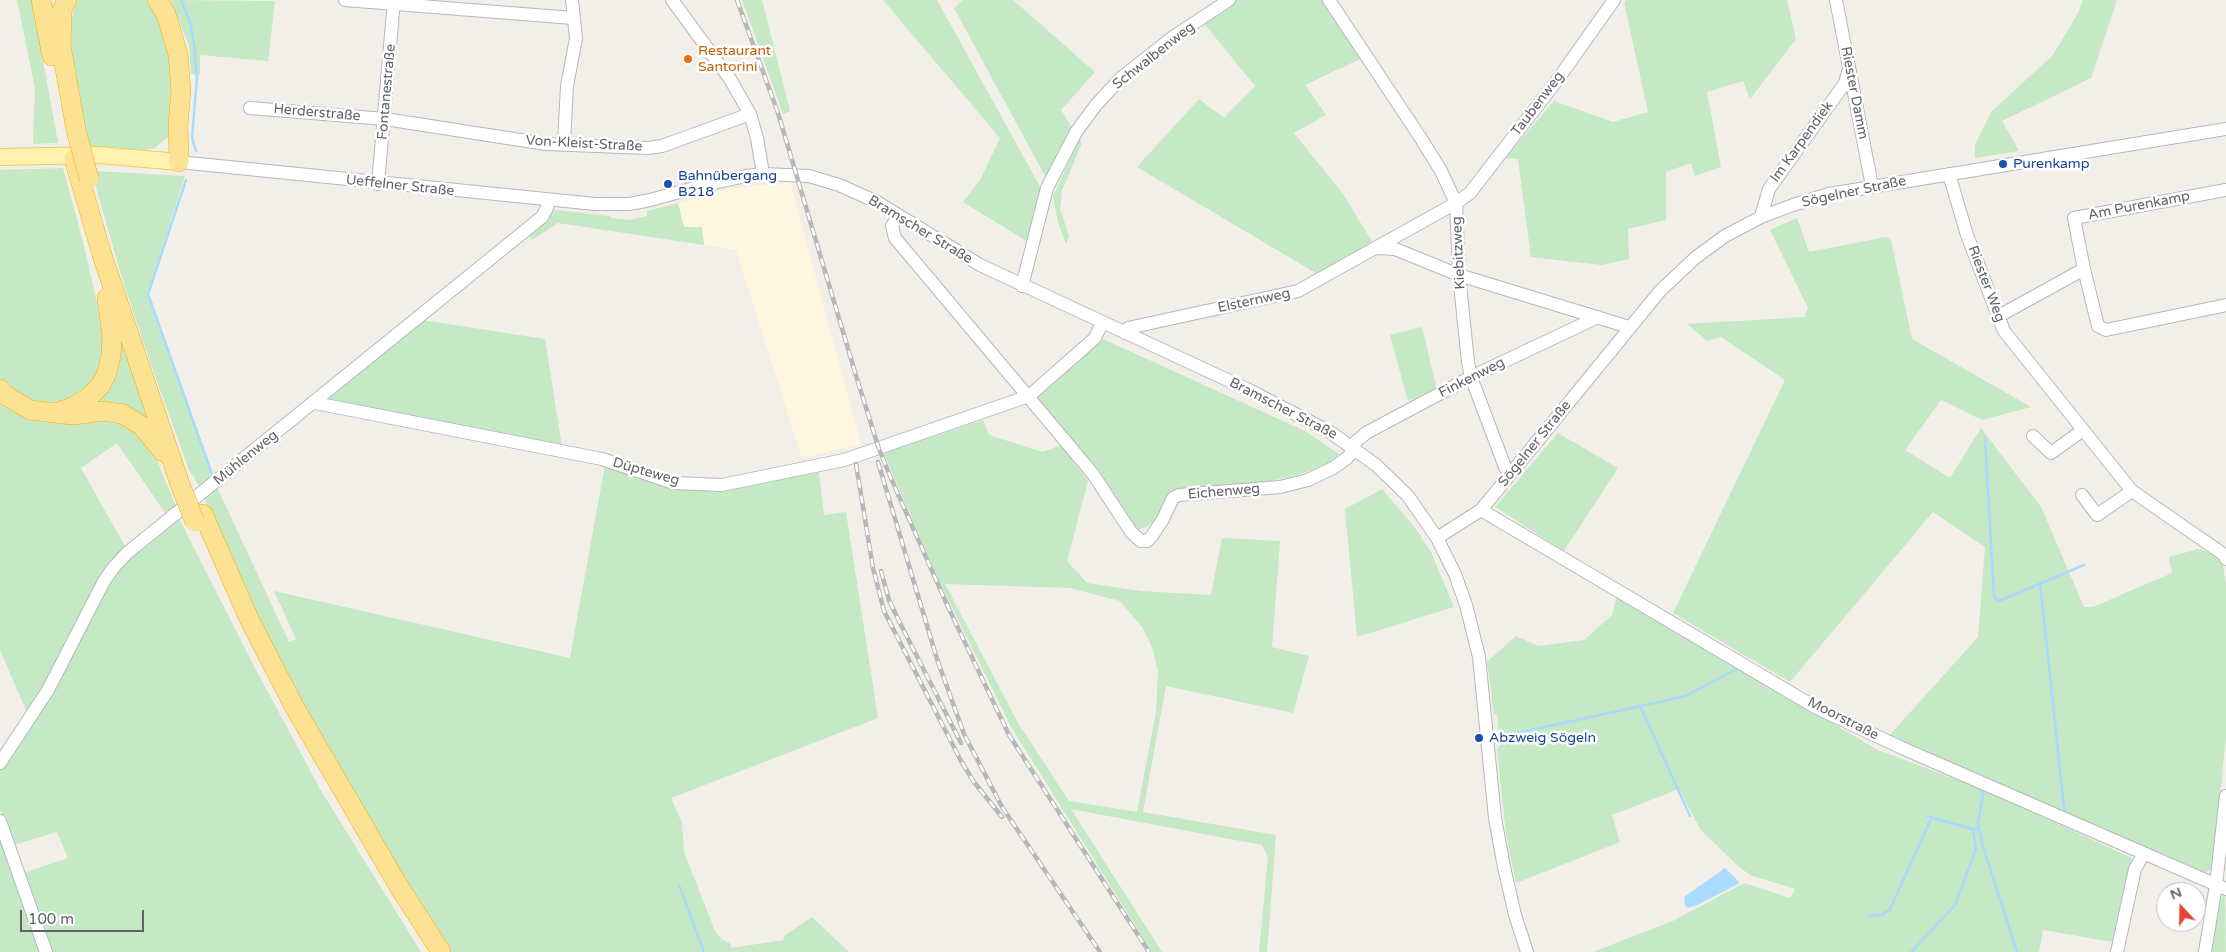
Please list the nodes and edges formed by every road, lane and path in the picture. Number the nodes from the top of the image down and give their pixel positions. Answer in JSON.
{"nodes":[{"id":1,"x":41,"y":0,"type":"edge"},
{"id":2,"x":66,"y":0,"type":"edge"},
{"id":3,"x":157,"y":0,"type":"edge"},
{"id":4,"x":345,"y":0,"type":"edge"},
{"id":5,"x":572,"y":0,"type":"edge"},
{"id":6,"x":672,"y":0,"type":"edge"},
{"id":7,"x":1229,"y":0,"type":"edge"},
{"id":8,"x":1329,"y":0,"type":"edge"},
{"id":9,"x":1614,"y":0,"type":"edge"},
{"id":10,"x":1836,"y":0,"type":"edge"},
{"id":11,"x":393,"y":2,"type":"edge"},
{"id":12,"x":573,"y":18,"type":"junction"},
{"id":13,"x":56,"y":47,"type":"junction"},
{"id":14,"x":1848,"y":70,"type":"junction"},
{"id":15,"x":250,"y":108,"type":"dead end"},
{"id":16,"x":750,"y":114,"type":"junction"},
{"id":17,"x":385,"y":119,"type":"junction"},
{"id":18,"x":2226,"y":129,"type":"edge"},
{"id":19,"x":564,"y":143,"type":"junction"},
{"id":20,"x":0,"y":157,"type":"edge"},
{"id":21,"x":173,"y":162,"type":"junction"},
{"id":22,"x":763,"y":174,"type":"junction"},
{"id":23,"x":797,"y":174,"type":"joint"},
{"id":24,"x":1950,"y":174,"type":"junction"},
{"id":25,"x":84,"y":179,"type":"junction"},
{"id":26,"x":378,"y":184,"type":"junction"},
{"id":27,"x":1872,"y":186,"type":"junction"},
{"id":28,"x":2226,"y":190,"type":"edge"},
{"id":29,"x":548,"y":201,"type":"junction"},
{"id":30,"x":1456,"y":203,"type":"junction"},
{"id":31,"x":898,"y":215,"type":"junction"},
{"id":32,"x":1761,"y":217,"type":"junction"},
{"id":33,"x":1376,"y":248,"type":"junction"},
{"id":34,"x":103,"y":258,"type":"junction"},
{"id":35,"x":2084,"y":269,"type":"junction"},
{"id":36,"x":1459,"y":275,"type":"junction"},
{"id":37,"x":1022,"y":286,"type":"junction"},
{"id":38,"x":2226,"y":305,"type":"edge"},
{"id":39,"x":1997,"y":317,"type":"junction"},
{"id":40,"x":1598,"y":318,"type":"junction"},
{"id":41,"x":1102,"y":323,"type":"junction"},
{"id":42,"x":1629,"y":327,"type":"junction"},
{"id":43,"x":1124,"y":333,"type":"junction"},
{"id":44,"x":1472,"y":377,"type":"junction"},
{"id":45,"x":0,"y":389,"type":"edge"},
{"id":46,"x":1029,"y":396,"type":"junction"},
{"id":47,"x":315,"y":403,"type":"junction"},
{"id":48,"x":53,"y":414,"type":"junction"},
{"id":49,"x":2083,"y":430,"type":"junction"},
{"id":50,"x":2032,"y":436,"type":"dead end"},
{"id":51,"x":1353,"y":448,"type":"junction"},
{"id":52,"x":1510,"y":474,"type":"junction"},
{"id":53,"x":182,"y":481,"type":"junction"},
{"id":54,"x":2132,"y":491,"type":"junction"},
{"id":55,"x":2082,"y":495,"type":"dead end"},
{"id":56,"x":1481,"y":510,"type":"junction"},
{"id":57,"x":199,"y":518,"type":"junction"},
{"id":58,"x":1437,"y":538,"type":"junction"},
{"id":59,"x":2226,"y":547,"type":"edge"},
{"id":60,"x":2226,"y":557,"type":"edge"},
{"id":61,"x":0,"y":763,"type":"edge"},
{"id":62,"x":2226,"y":796,"type":"edge"},
{"id":63,"x":0,"y":821,"type":"edge"},
{"id":64,"x":2143,"y":855,"type":"junction"},
{"id":65,"x":2221,"y":887,"type":"edge"},
{"id":66,"x":46,"y":952,"type":"edge"},
{"id":67,"x":431,"y":952,"type":"edge"},
{"id":68,"x":441,"y":952,"type":"edge"},
{"id":69,"x":1528,"y":952,"type":"edge"},
{"id":70,"x":2116,"y":952,"type":"edge"},
{"id":71,"x":2205,"y":952,"type":"edge"}],
"edges":[{"from":1,"to":13,"type":"highway"},
{"from":2,"to":13,"type":"highway"},
{"from":3,"to":21,"type":"highway"},
{"from":4,"to":11,"type":"street"},
{"from":5,"to":12,"type":"street"},
{"from":6,"to":16,"type":"street"},
{"from":7,"to":37,"type":"street","name":"Schwalbenweg"},
{"from":8,"to":30,"type":"street","name":"Kiebitzweg"},
{"from":9,"to":30,"type":"street","name":"Taubenweg"},
{"from":10,"to":14,"type":"street","name":"Riester Damm"},
{"from":11,"to":12,"type":"street"},
{"from":11,"to":17,"type":"street","name":"Fontanestraße"},
{"from":12,"to":19,"type":"street"},
{"from":13,"to":25,"type":"highway","bridge":true},
{"from":14,"to":27,"type":"street","name":"Riester Damm"},
{"from":14,"to":32,"type":"street","name":"Im Karpendiek"},
{"from":15,"to":17,"type":"street","name":"Herderstraße"},
{"from":16,"to":19,"type":"street","name":"Von-Kleist-Straße"},
{"from":16,"to":22,"type":"street"},
{"from":17,"to":19,"type":"street","name":"Von-Kleist-Straße"},
{"from":17,"to":26,"type":"street","name":"Fontanestraße"},
{"from":18,"to":24,"type":"street","name":"Sögelner Straße"},
{"from":20,"to":21,"type":"main road","name":"Ueffelner Straße"},
{"from":21,"to":26,"type":"street","name":"Ueffelner Straße"},
{"from":22,"to":23,"type":"street","name":"Ueffelner Straße"},
{"from":22,"to":29,"type":"street","name":"Ueffelner Straße"},
{"from":23,"to":31,"type":"street","name":"Bramscher Straße"},
{"from":24,"to":27,"type":"street","name":"Sögelner Straße"},
{"from":24,"to":39,"type":"street","name":"Riester Weg"},
{"from":25,"to":34,"type":"highway"},
{"from":25,"to":53,"type":"highway"},
{"from":26,"to":29,"type":"street","name":"Ueffelner Straße"},
{"from":27,"to":32,"type":"street","name":"Sögelner Straße"},
{"from":28,"to":35,"type":"street","name":"Am Purenkamp"},
{"from":29,"to":47,"type":"street","name":"Mühlenweg"},
{"from":30,"to":33,"type":"street","name":"Elsternweg"},
{"from":30,"to":36,"type":"street","name":"Kiebitzweg"},
{"from":31,"to":37,"type":"street","name":"Bramscher Straße"},
{"from":31,"to":46,"type":"street","name":"Eichenweg"},
{"from":32,"to":42,"type":"street","name":"Sögelner Straße"},
{"from":33,"to":36,"type":"street"},
{"from":33,"to":43,"type":"street","name":"Elsternweg"},
{"from":34,"to":48,"type":"highway"},
{"from":34,"to":53,"type":"highway"},
{"from":35,"to":38,"type":"street","name":"Am Purenkamp"},
{"from":35,"to":39,"type":"street"},
{"from":36,"to":40,"type":"street"},
{"from":36,"to":44,"type":"street","name":"Kiebitzweg"},
{"from":37,"to":41,"type":"street","name":"Bramscher Straße"},
{"from":39,"to":49,"type":"street","name":"Riester Weg"},
{"from":40,"to":42,"type":"street"},
{"from":40,"to":44,"type":"street","name":"Finkenweg"},
{"from":41,"to":43,"type":"street","name":"Bramscher Straße"},
{"from":41,"to":46,"type":"street"},
{"from":42,"to":52,"type":"street","name":"Sögelner Straße"},
{"from":43,"to":51,"type":"street","name":"Bramscher Straße"},
{"from":44,"to":51,"type":"street","name":"Finkenweg"},
{"from":44,"to":52,"type":"street","name":"Kiebitzweg"},
{"from":45,"to":48,"type":"highway"},
{"from":46,"to":47,"type":"street","name":"Düpteweg"},
{"from":46,"to":51,"type":"street","name":"Eichenweg"},
{"from":47,"to":61,"type":"street","name":"Mühlenweg"},
{"from":48,"to":53,"type":"highway"},
{"from":49,"to":50,"type":"street"},
{"from":49,"to":54,"type":"street","name":"Riester Weg"},
{"from":51,"to":58,"type":"street","name":"Bramscher Straße"},
{"from":52,"to":56,"type":"street","name":"Sögelner Straße"},
{"from":53,"to":57,"type":"highway","bridge":true},
{"from":54,"to":55,"type":"street"},
{"from":54,"to":60,"type":"street","name":"Riester Weg"},
{"from":56,"to":58,"type":"street","name":"Sögelner Straße"},
{"from":56,"to":64,"type":"street","name":"Moorstraße"},
{"from":57,"to":67,"type":"highway"},
{"from":57,"to":68,"type":"highway"},
{"from":58,"to":69,"type":"street","name":"Bramscher Straße"},
{"from":59,"to":60,"type":"street"},
{"from":62,"to":65,"type":"street"},
{"from":63,"to":66,"type":"street"},
{"from":64,"to":65,"type":"street","name":"Moorstraße"},
{"from":64,"to":70,"type":"street"},
{"from":65,"to":71,"type":"street"}]}
